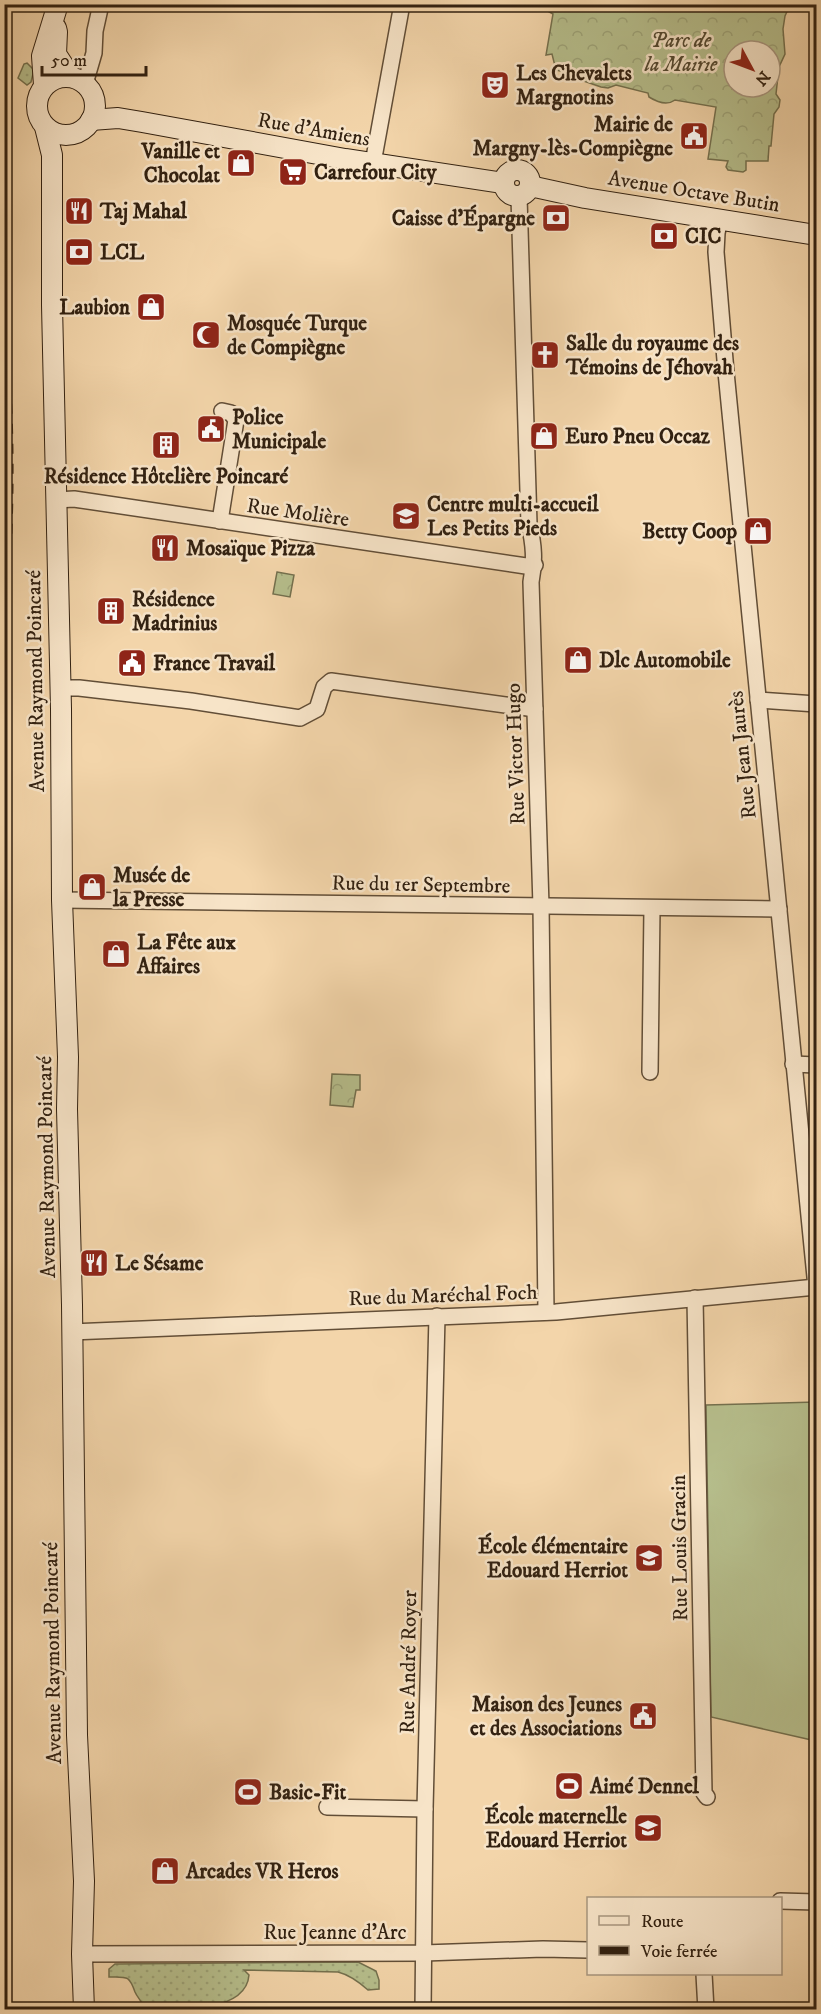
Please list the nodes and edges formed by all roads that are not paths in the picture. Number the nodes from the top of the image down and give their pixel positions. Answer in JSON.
{"nodes":[{"id":1,"x":101,"y":4,"type":"edge"},
{"id":2,"x":402,"y":4,"type":"edge"},
{"id":3,"x":56,"y":14,"type":"edge"},
{"id":4,"x":78,"y":81,"type":"junction"},
{"id":5,"x":44,"y":86,"type":"junction"},
{"id":6,"x":93,"y":111,"type":"junction"},
{"id":7,"x":45,"y":127,"type":"junction"},
{"id":8,"x":72,"y":134,"type":"junction"},
{"id":9,"x":52,"y":155,"type":"junction"},
{"id":10,"x":374,"y":163,"type":"junction"},
{"id":11,"x":524,"y":191,"type":"junction"},
{"id":12,"x":720,"y":219,"type":"junction"},
{"id":13,"x":816,"y":235,"type":"edge"},
{"id":14,"x":222,"y":411,"type":"dead end"},
{"id":15,"x":56,"y":500,"type":"junction"},
{"id":16,"x":220,"y":521,"type":"junction"},
{"id":17,"x":535,"y":565,"type":"junction"},
{"id":18,"x":60,"y":688,"type":"junction"},
{"id":19,"x":758,"y":700,"type":"junction"},
{"id":20,"x":816,"y":704,"type":"edge"},
{"id":21,"x":535,"y":709,"type":"junction"},
{"id":22,"x":62,"y":900,"type":"junction"},
{"id":23,"x":541,"y":906,"type":"junction"},
{"id":24,"x":652,"y":908,"type":"junction"},
{"id":25,"x":779,"y":909,"type":"junction"},
{"id":26,"x":793,"y":1064,"type":"junction"},
{"id":27,"x":816,"y":1065,"type":"edge"},
{"id":28,"x":650,"y":1072,"type":"dead end"},
{"id":29,"x":816,"y":1287,"type":"edge"},
{"id":30,"x":695,"y":1298,"type":"junction"},
{"id":31,"x":546,"y":1312,"type":"junction"},
{"id":32,"x":437,"y":1317,"type":"junction"},
{"id":33,"x":71,"y":1332,"type":"junction"},
{"id":34,"x":707,"y":1797,"type":"dead end"},
{"id":35,"x":327,"y":1807,"type":"dead end"},
{"id":36,"x":425,"y":1809,"type":"junction"},
{"id":37,"x":782,"y":1901,"type":"edge"},
{"id":38,"x":816,"y":1902,"type":"edge"},
{"id":39,"x":587,"y":1950,"type":"edge"},
{"id":40,"x":424,"y":1953,"type":"junction"},
{"id":41,"x":82,"y":1954,"type":"junction"},
{"id":42,"x":705,"y":1975,"type":"edge"},
{"id":43,"x":84,"y":2010,"type":"edge"},
{"id":44,"x":423,"y":2010,"type":"edge"},
{"id":45,"x":706,"y":2010,"type":"edge"}],
"edges":[{"from":1,"to":4,"type":"street"},
{"from":2,"to":10,"type":"street"},
{"from":3,"to":4,"type":"main road"},
{"from":3,"to":5,"type":"main road"},
{"from":4,"to":5,"type":"main road"},
{"from":4,"to":6,"type":"main road"},
{"from":5,"to":7,"type":"main road"},
{"from":6,"to":8,"type":"main road"},
{"from":6,"to":10,"type":"main road","name":"Rue d'Amiens"},
{"from":7,"to":8,"type":"main road"},
{"from":7,"to":9,"type":"main road","name":"Avenue Raymond Poincaré"},
{"from":8,"to":9,"type":"main road"},
{"from":9,"to":15,"type":"main road","name":"Avenue Raymond Poincaré"},
{"from":10,"to":11,"type":"main road","name":"Rue d'Amiens"},
{"from":11,"to":12,"type":"main road","name":"Avenue Octave Butin"},
{"from":11,"to":17,"type":"street","name":"Rue Victor Hugo"},
{"from":12,"to":13,"type":"main road","name":"Avenue Octave Butin"},
{"from":12,"to":19,"type":"street","name":"Rue Jean Jaurès"},
{"from":14,"to":16,"type":"street"},
{"from":15,"to":16,"type":"street","name":"Rue Molière"},
{"from":15,"to":18,"type":"main road","name":"Avenue Raymond Poincaré"},
{"from":16,"to":17,"type":"street","name":"Rue Molière"},
{"from":17,"to":21,"type":"street","name":"Rue Victor Hugo"},
{"from":18,"to":21,"type":"street"},
{"from":18,"to":22,"type":"main road","name":"Avenue Raymond Poincaré"},
{"from":19,"to":20,"type":"street"},
{"from":19,"to":25,"type":"street","name":"Rue Jean Jaurès"},
{"from":21,"to":23,"type":"street","name":"Rue Victor Hugo"},
{"from":22,"to":23,"type":"street","name":"Rue du 1er Septembre"},
{"from":22,"to":33,"type":"main road","name":"Avenue Raymond Poincaré"},
{"from":23,"to":24,"type":"street","name":"Rue du 1er Septembre"},
{"from":23,"to":31,"type":"street","name":"Rue Victor Hugo"},
{"from":24,"to":25,"type":"street","name":"Rue du 1er Septembre"},
{"from":24,"to":28,"type":"street"},
{"from":25,"to":26,"type":"street","name":"Rue Jean Jaurès"},
{"from":26,"to":27,"type":"street"},
{"from":26,"to":29,"type":"street","name":"Rue Jean Jaurès"},
{"from":29,"to":30,"type":"street","name":"Rue du Maréchal Foch"},
{"from":30,"to":31,"type":"street","name":"Rue du Maréchal Foch"},
{"from":30,"to":34,"type":"street","name":"Rue Louis Gracin"},
{"from":31,"to":32,"type":"street","name":"Rue du Maréchal Foch"},
{"from":32,"to":33,"type":"street","name":"Rue du Maréchal Foch"},
{"from":32,"to":36,"type":"street","name":"Rue André Royer"},
{"from":33,"to":41,"type":"main road","name":"Avenue Raymond Poincaré"},
{"from":35,"to":36,"type":"street"},
{"from":36,"to":40,"type":"street","name":"Rue André Royer"},
{"from":37,"to":38,"type":"street"},
{"from":39,"to":40,"type":"street","name":"Rue Jeanne d'Arc"},
{"from":40,"to":41,"type":"street","name":"Rue Jeanne d'Arc"},
{"from":40,"to":44,"type":"street","name":"Rue André Royer"},
{"from":41,"to":43,"type":"main road","name":"Avenue Raymond Poincaré"},
{"from":42,"to":45,"type":"street"}]}
